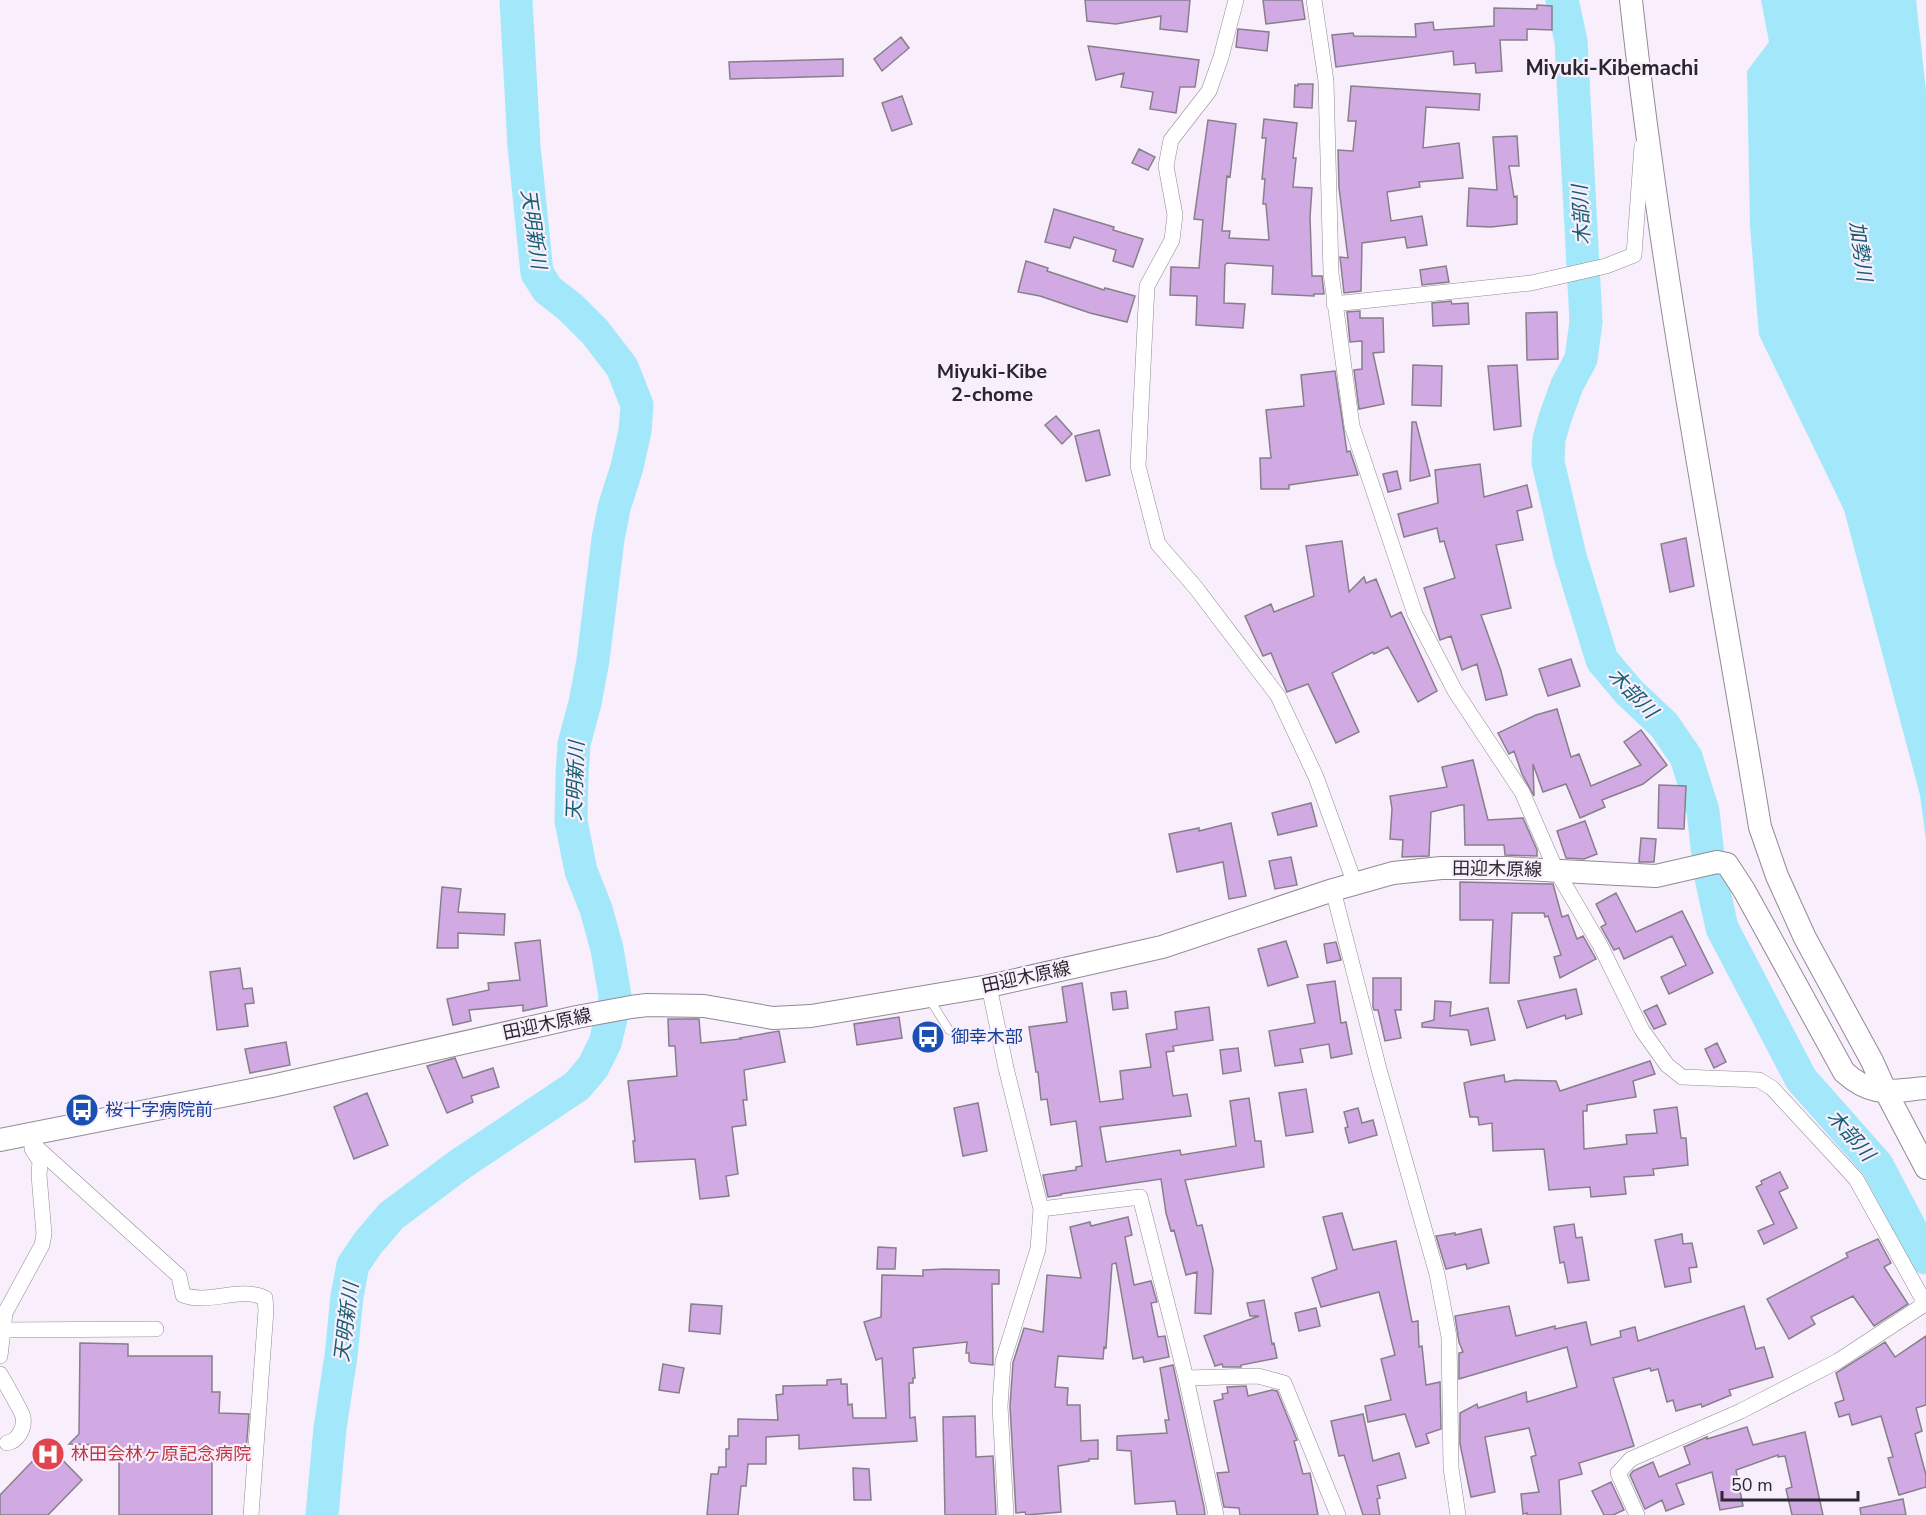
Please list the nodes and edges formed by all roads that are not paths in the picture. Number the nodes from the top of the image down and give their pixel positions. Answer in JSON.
{"nodes":[{"id":1,"x":1236,"y":0,"type":"edge"},
{"id":2,"x":1314,"y":0,"type":"edge"},
{"id":3,"x":1631,"y":0,"type":"edge"},
{"id":4,"x":1644,"y":121,"type":"junction"},
{"id":5,"x":1334,"y":304,"type":"junction"},
{"id":6,"x":1556,"y":870,"type":"junction"},
{"id":7,"x":1355,"y":884,"type":"junction"},
{"id":8,"x":1333,"y":890,"type":"junction"},
{"id":9,"x":989,"y":986,"type":"junction"},
{"id":10,"x":927,"y":996,"type":"junction"},
{"id":11,"x":949,"y":1030,"type":"dead end"},
{"id":12,"x":1922,"y":1088,"type":"edge"},
{"id":13,"x":1886,"y":1092,"type":"junction"},
{"id":14,"x":24,"y":1136,"type":"junction"},
{"id":15,"x":0,"y":1140,"type":"edge"},
{"id":16,"x":1926,"y":1167,"type":"edge"},
{"id":17,"x":1041,"y":1209,"type":"junction"},
{"id":18,"x":1926,"y":1304,"type":"edge"},
{"id":19,"x":156,"y":1329,"type":"dead end"},
{"id":20,"x":2,"y":1330,"type":"edge"},
{"id":21,"x":0,"y":1356,"type":"edge"},
{"id":22,"x":0,"y":1374,"type":"edge"},
{"id":23,"x":1186,"y":1378,"type":"junction"},
{"id":24,"x":7,"y":1443,"type":"dead end"},
{"id":25,"x":251,"y":1515,"type":"edge"},
{"id":26,"x":1006,"y":1515,"type":"edge"},
{"id":27,"x":1216,"y":1515,"type":"edge"},
{"id":28,"x":1338,"y":1515,"type":"edge"},
{"id":29,"x":1458,"y":1515,"type":"edge"},
{"id":30,"x":1637,"y":1515,"type":"edge"}],
"edges":[{"from":1,"to":7,"type":"street"},
{"from":2,"to":5,"type":"street"},
{"from":3,"to":4,"type":"main road"},
{"from":4,"to":5,"type":"street"},
{"from":4,"to":13,"type":"main road"},
{"from":5,"to":6,"type":"street"},
{"from":6,"to":7,"type":"main road","name":"田迎木原線"},
{"from":6,"to":13,"type":"main road","name":"田迎木原線"},
{"from":6,"to":18,"type":"street"},
{"from":7,"to":8,"type":"main road","name":"田迎木原線"},
{"from":8,"to":9,"type":"main road","name":"田迎木原線"},
{"from":8,"to":29,"type":"street"},
{"from":9,"to":10,"type":"main road","name":"田迎木原線"},
{"from":9,"to":17,"type":"street"},
{"from":10,"to":11,"type":"lane"},
{"from":10,"to":14,"type":"main road","name":"田迎木原線"},
{"from":12,"to":13,"type":"main road","name":"田迎木原線"},
{"from":13,"to":16,"type":"main road"},
{"from":14,"to":15,"type":"main road","name":"田迎木原線"},
{"from":14,"to":20,"type":"street"},
{"from":14,"to":25,"type":"street"},
{"from":17,"to":23,"type":"street"},
{"from":17,"to":26,"type":"street"},
{"from":18,"to":30,"type":"street"},
{"from":19,"to":20,"type":"street"},
{"from":20,"to":21,"type":"street"},
{"from":22,"to":24,"type":"street"},
{"from":23,"to":27,"type":"street"},
{"from":23,"to":28,"type":"street"}]}
